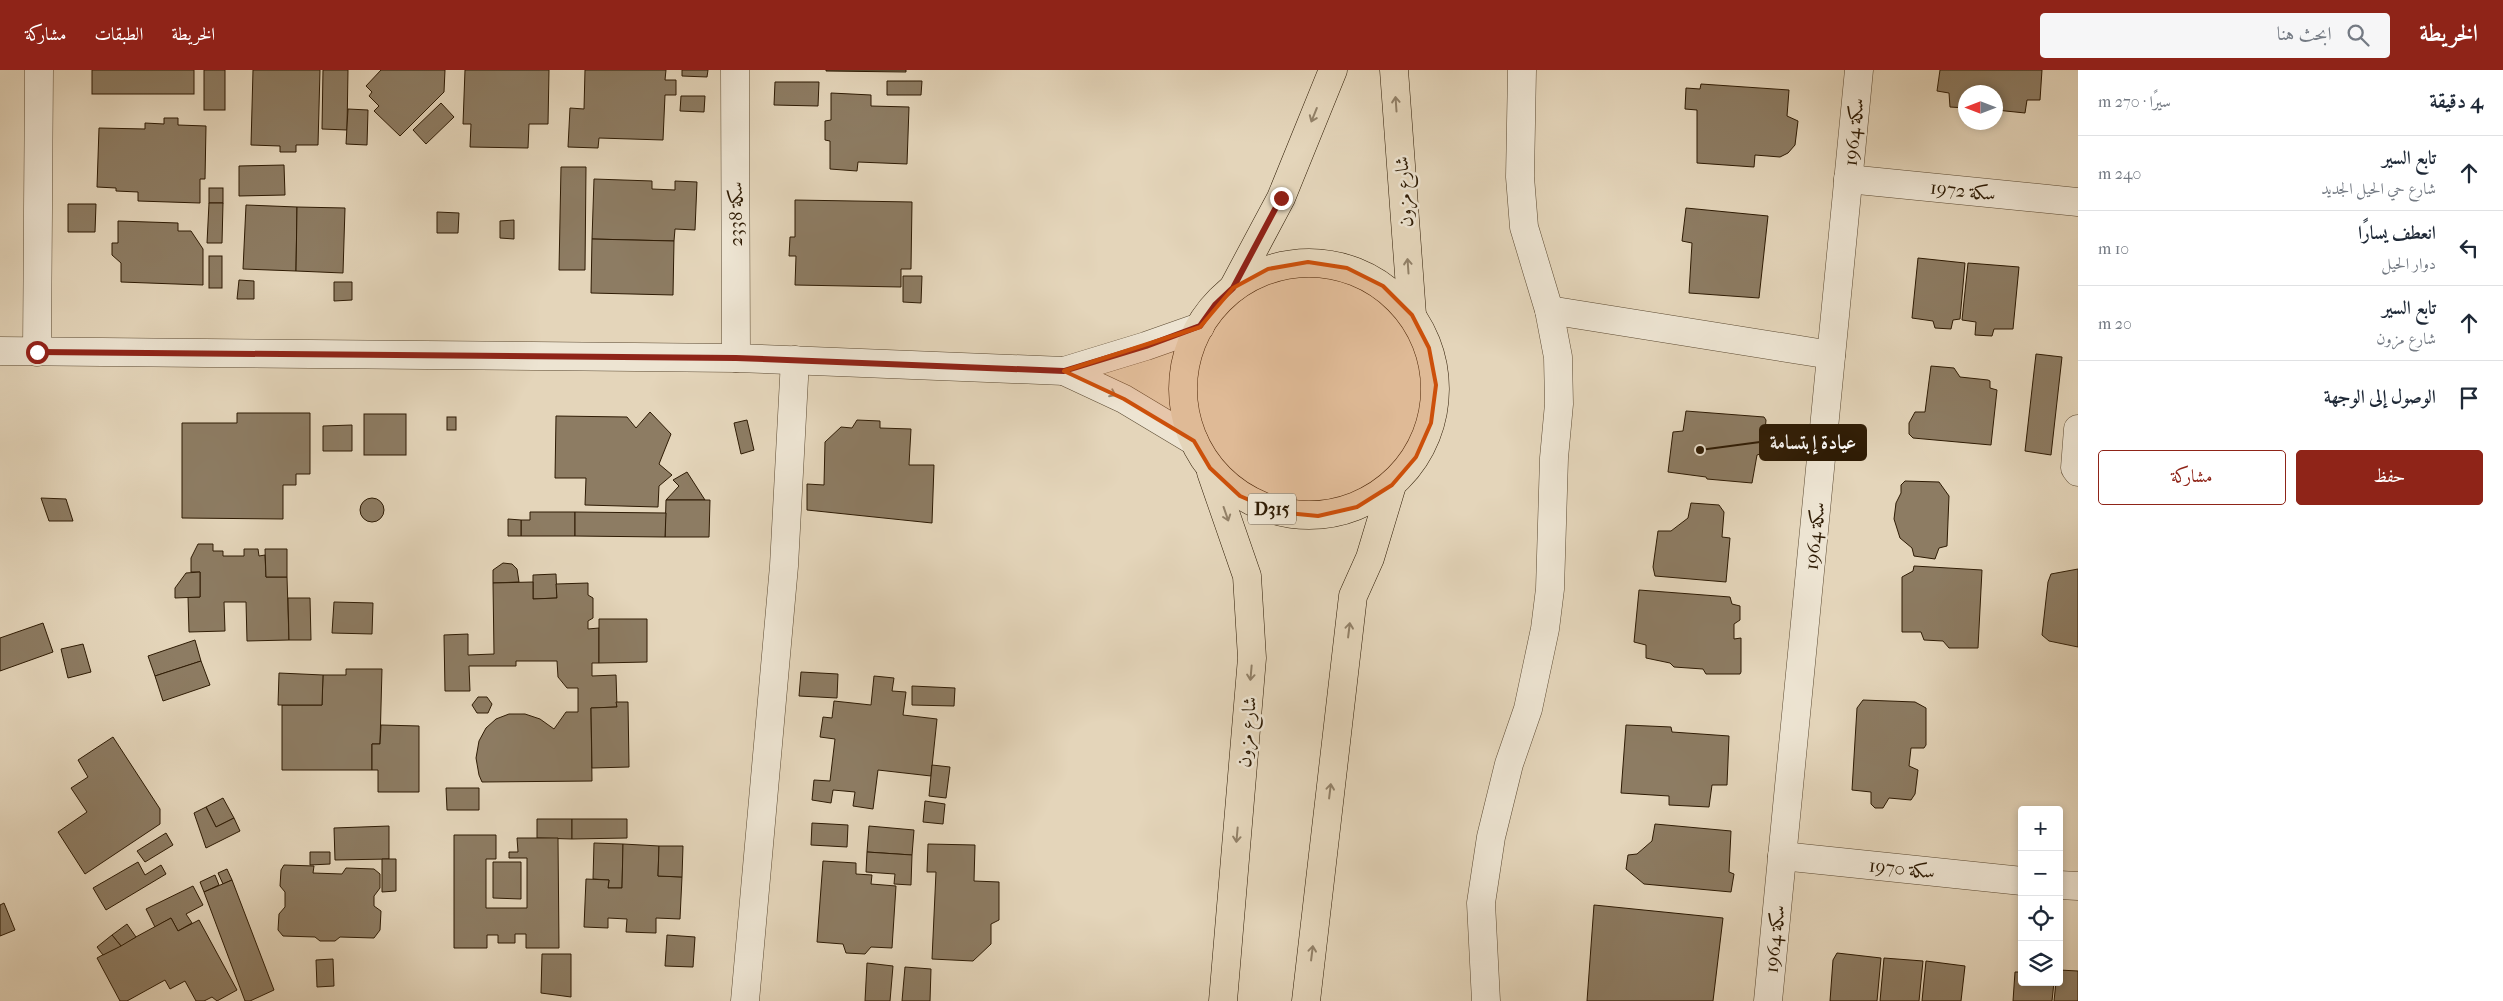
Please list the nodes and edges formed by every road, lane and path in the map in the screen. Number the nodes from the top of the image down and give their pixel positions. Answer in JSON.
{"nodes":[{"id":1,"x":39,"y":70,"type":"edge"},
{"id":2,"x":735,"y":70,"type":"edge"},
{"id":3,"x":1333,"y":70,"type":"edge"},
{"id":4,"x":1394,"y":70,"type":"edge"},
{"id":5,"x":1522,"y":70,"type":"edge"},
{"id":6,"x":1859,"y":70,"type":"edge"},
{"id":7,"x":1848,"y":179,"type":"junction"},
{"id":8,"x":2078,"y":202,"type":"edge"},
{"id":9,"x":1233,"y":288,"type":"junction"},
{"id":10,"x":1549,"y":310,"type":"junction"},
{"id":11,"x":1412,"y":315,"type":"junction"},
{"id":12,"x":1200,"y":326,"type":"junction"},
{"id":13,"x":0,"y":351,"type":"edge"},
{"id":14,"x":37,"y":352,"type":"junction"},
{"id":15,"x":1831,"y":355,"type":"junction"},
{"id":16,"x":736,"y":358,"type":"junction"},
{"id":17,"x":795,"y":360,"type":"junction"},
{"id":18,"x":1064,"y":371,"type":"junction"},
{"id":19,"x":2078,"y":429,"type":"edge"},
{"id":20,"x":1194,"y":441,"type":"junction"},
{"id":21,"x":1210,"y":468,"type":"junction"},
{"id":22,"x":2078,"y":472,"type":"edge"},
{"id":23,"x":1392,"y":486,"type":"junction"},
{"id":24,"x":1782,"y":856,"type":"junction"},
{"id":25,"x":2018,"y":881,"type":"edge"},
{"id":26,"x":2063,"y":884,"type":"edge"},
{"id":27,"x":2078,"y":886,"type":"edge"},
{"id":28,"x":744,"y":1001,"type":"edge"},
{"id":29,"x":1223,"y":1001,"type":"edge"},
{"id":30,"x":1306,"y":1001,"type":"edge"},
{"id":31,"x":1486,"y":1001,"type":"edge"},
{"id":32,"x":1768,"y":1001,"type":"edge"}],
"edges":[{"from":1,"to":14,"type":"street"},
{"from":2,"to":16,"type":"street","name":"سكة 2338"},
{"from":3,"to":9,"type":"main road","number":"D315","one_way":true},
{"from":11,"to":4,"type":"main road","name":"شارع مزون","number":"D315","one_way":true},
{"from":5,"to":10,"type":"street"},
{"from":6,"to":7,"type":"street","name":"سكة 1964"},
{"from":7,"to":8,"type":"street","name":"سكة 1972"},
{"from":7,"to":15,"type":"street","name":"سكة 1964"},
{"from":9,"to":11,"type":"main road","number":"D315"},
{"from":9,"to":12,"type":"main road","number":"D315"},
{"from":10,"to":15,"type":"street"},
{"from":10,"to":31,"type":"street"},
{"from":11,"to":23,"type":"main road","number":"D315"},
{"from":12,"to":18,"type":"street"},
{"from":12,"to":20,"type":"main road","number":"D315"},
{"from":13,"to":14,"type":"street"},
{"from":14,"to":16,"type":"street"},
{"from":15,"to":24,"type":"street","name":"سكة 1964"},
{"from":16,"to":17,"type":"street"},
{"from":17,"to":18,"type":"street"},
{"from":17,"to":28,"type":"street"},
{"from":18,"to":20,"type":"street","one_way":true},
{"from":19,"to":22,"type":"street"},
{"from":20,"to":21,"type":"main road","number":"D315"},
{"from":21,"to":23,"type":"main road","number":"D315"},
{"from":21,"to":29,"type":"main road","name":"شارع مزون","number":"D315","one_way":true},
{"from":30,"to":23,"type":"main road","number":"D315","one_way":true},
{"from":24,"to":25,"type":"street","name":"سكة 1970"},
{"from":24,"to":32,"type":"street","name":"سكة 1964"},
{"from":26,"to":27,"type":"street"}]}
